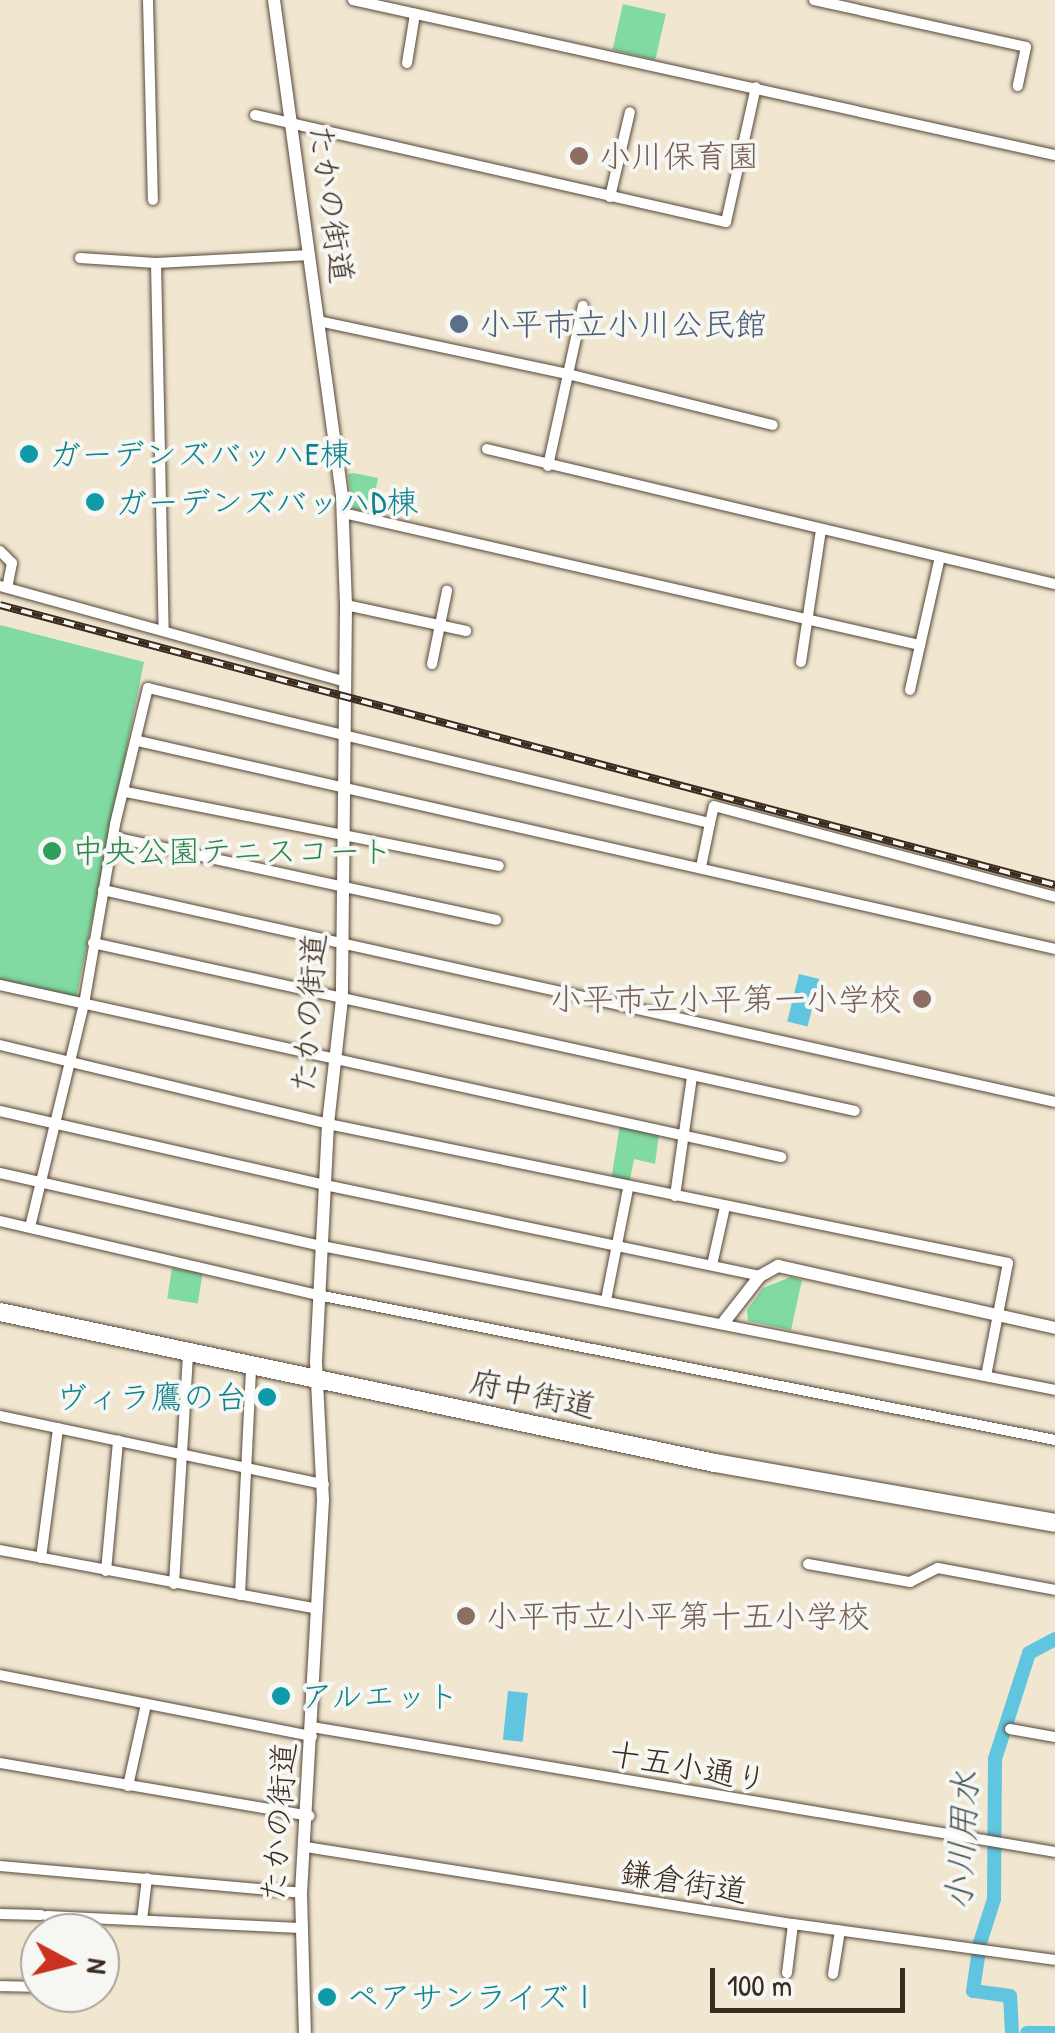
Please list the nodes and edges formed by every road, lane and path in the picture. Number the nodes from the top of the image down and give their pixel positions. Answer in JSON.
{"nodes":[{"id":1,"x":148,"y":0,"type":"edge"},
{"id":2,"x":274,"y":0,"type":"edge"},
{"id":3,"x":353,"y":0,"type":"edge"},
{"id":4,"x":814,"y":0,"type":"edge"},
{"id":5,"x":415,"y":14,"type":"junction"},
{"id":6,"x":407,"y":63,"type":"dead end"},
{"id":7,"x":1018,"y":86,"type":"dead end"},
{"id":8,"x":756,"y":88,"type":"junction"},
{"id":9,"x":630,"y":112,"type":"dead end"},
{"id":10,"x":255,"y":114,"type":"dead end"},
{"id":11,"x":292,"y":125,"type":"junction"},
{"id":12,"x":1055,"y":154,"type":"edge"},
{"id":13,"x":610,"y":197,"type":"junction"},
{"id":14,"x":153,"y":200,"type":"dead end"},
{"id":15,"x":310,"y":255,"type":"junction"},
{"id":16,"x":80,"y":258,"type":"dead end"},
{"id":17,"x":156,"y":263,"type":"junction"},
{"id":18,"x":584,"y":306,"type":"dead end"},
{"id":19,"x":318,"y":321,"type":"junction"},
{"id":20,"x":568,"y":374,"type":"junction"},
{"id":21,"x":773,"y":424,"type":"dead end"},
{"id":22,"x":487,"y":449,"type":"dead end"},
{"id":23,"x":548,"y":466,"type":"junction"},
{"id":24,"x":343,"y":513,"type":"junction"},
{"id":25,"x":821,"y":530,"type":"junction"},
{"id":26,"x":0,"y":550,"type":"edge"},
{"id":27,"x":940,"y":557,"type":"junction"},
{"id":28,"x":1055,"y":584,"type":"edge"},
{"id":29,"x":4,"y":587,"type":"edge"},
{"id":30,"x":446,"y":591,"type":"dead end"},
{"id":31,"x":346,"y":605,"type":"junction"},
{"id":32,"x":807,"y":618,"type":"junction"},
{"id":33,"x":440,"y":625,"type":"junction"},
{"id":34,"x":164,"y":631,"type":"junction"},
{"id":35,"x":466,"y":631,"type":"dead end"},
{"id":36,"x":920,"y":645,"type":"junction"},
{"id":37,"x":801,"y":662,"type":"dead end"},
{"id":38,"x":432,"y":664,"type":"dead end"},
{"id":39,"x":345,"y":682,"type":"junction"},
{"id":40,"x":910,"y":690,"type":"dead end"},
{"id":41,"x":343,"y":738,"type":"junction"},
{"id":42,"x":138,"y":741,"type":"junction"},
{"id":43,"x":343,"y":785,"type":"junction"},
{"id":44,"x":126,"y":792,"type":"junction"},
{"id":45,"x":710,"y":824,"type":"junction"},
{"id":46,"x":342,"y":832,"type":"junction"},
{"id":47,"x":113,"y":837,"type":"junction"},
{"id":48,"x":499,"y":866,"type":"dead end"},
{"id":49,"x":700,"y":867,"type":"junction"},
{"id":50,"x":343,"y":886,"type":"junction"},
{"id":51,"x":103,"y":890,"type":"junction"},
{"id":52,"x":1055,"y":897,"type":"edge"},
{"id":53,"x":496,"y":920,"type":"dead end"},
{"id":54,"x":93,"y":942,"type":"junction"},
{"id":55,"x":343,"y":946,"type":"junction"},
{"id":56,"x":1055,"y":949,"type":"edge"},
{"id":57,"x":0,"y":986,"type":"edge"},
{"id":58,"x":342,"y":999,"type":"junction"},
{"id":59,"x":84,"y":1004,"type":"junction"},
{"id":60,"x":0,"y":1045,"type":"edge"},
{"id":61,"x":335,"y":1058,"type":"junction"},
{"id":62,"x":70,"y":1062,"type":"junction"},
{"id":63,"x":692,"y":1077,"type":"junction"},
{"id":64,"x":1055,"y":1102,"type":"edge"},
{"id":65,"x":0,"y":1111,"type":"edge"},
{"id":66,"x":856,"y":1112,"type":"dead end"},
{"id":67,"x":55,"y":1123,"type":"junction"},
{"id":68,"x":328,"y":1124,"type":"junction"},
{"id":69,"x":684,"y":1134,"type":"junction"},
{"id":70,"x":781,"y":1157,"type":"dead end"},
{"id":71,"x":0,"y":1173,"type":"edge"},
{"id":72,"x":40,"y":1182,"type":"junction"},
{"id":73,"x":325,"y":1185,"type":"junction"},
{"id":74,"x":628,"y":1189,"type":"junction"},
{"id":75,"x":675,"y":1196,"type":"junction"},
{"id":76,"x":725,"y":1206,"type":"junction"},
{"id":77,"x":0,"y":1221,"type":"edge"},
{"id":78,"x":30,"y":1228,"type":"junction"},
{"id":79,"x":617,"y":1244,"type":"junction"},
{"id":80,"x":322,"y":1246,"type":"junction"},
{"id":81,"x":712,"y":1265,"type":"junction"},
{"id":82,"x":760,"y":1276,"type":"junction"},
{"id":83,"x":318,"y":1295,"type":"junction"},
{"id":84,"x":606,"y":1300,"type":"junction"},
{"id":85,"x":0,"y":1312,"type":"edge"},
{"id":86,"x":998,"y":1314,"type":"junction"},
{"id":87,"x":724,"y":1322,"type":"junction"},
{"id":88,"x":1055,"y":1328,"type":"edge"},
{"id":89,"x":188,"y":1352,"type":"junction"},
{"id":90,"x":251,"y":1366,"type":"junction"},
{"id":91,"x":986,"y":1376,"type":"junction"},
{"id":92,"x":317,"y":1380,"type":"junction"},
{"id":93,"x":1055,"y":1390,"type":"edge"},
{"id":94,"x":0,"y":1416,"type":"edge"},
{"id":95,"x":58,"y":1428,"type":"junction"},
{"id":96,"x":1055,"y":1440,"type":"edge"},
{"id":97,"x":118,"y":1441,"type":"junction"},
{"id":98,"x":182,"y":1454,"type":"junction"},
{"id":99,"x":245,"y":1468,"type":"junction"},
{"id":100,"x":324,"y":1484,"type":"junction"},
{"id":101,"x":1055,"y":1524,"type":"edge"},
{"id":102,"x":0,"y":1550,"type":"edge"},
{"id":103,"x":41,"y":1558,"type":"junction"},
{"id":104,"x":808,"y":1564,"type":"dead end"},
{"id":105,"x":106,"y":1571,"type":"junction"},
{"id":106,"x":174,"y":1584,"type":"junction"},
{"id":107,"x":1055,"y":1590,"type":"edge"},
{"id":108,"x":240,"y":1595,"type":"junction"},
{"id":109,"x":318,"y":1609,"type":"junction"},
{"id":110,"x":0,"y":1674,"type":"edge"},
{"id":111,"x":146,"y":1704,"type":"junction"},
{"id":112,"x":1010,"y":1729,"type":"dead end"},
{"id":113,"x":312,"y":1731,"type":"junction"},
{"id":114,"x":1055,"y":1737,"type":"edge"},
{"id":115,"x":0,"y":1763,"type":"edge"},
{"id":116,"x":128,"y":1786,"type":"junction"},
{"id":117,"x":308,"y":1816,"type":"junction"},
{"id":118,"x":306,"y":1847,"type":"junction"},
{"id":119,"x":1055,"y":1852,"type":"edge"},
{"id":120,"x":0,"y":1866,"type":"edge"},
{"id":121,"x":147,"y":1878,"type":"junction"},
{"id":122,"x":301,"y":1893,"type":"junction"},
{"id":123,"x":0,"y":1914,"type":"edge"},
{"id":124,"x":142,"y":1920,"type":"junction"},
{"id":125,"x":793,"y":1924,"type":"junction"},
{"id":126,"x":300,"y":1928,"type":"junction"},
{"id":127,"x":840,"y":1931,"type":"junction"},
{"id":128,"x":1055,"y":1960,"type":"edge"},
{"id":129,"x":788,"y":1973,"type":"dead end"},
{"id":130,"x":834,"y":1974,"type":"dead end"},
{"id":131,"x":305,"y":2033,"type":"edge"}],
"edges":[{"from":1,"to":14,"type":"street"},
{"from":2,"to":11,"type":"street","name":"たかの街道"},
{"from":3,"to":5,"type":"street"},
{"from":4,"to":7,"type":"street"},
{"from":5,"to":6,"type":"street"},
{"from":5,"to":8,"type":"street"},
{"from":8,"to":12,"type":"street"},
{"from":8,"to":13,"type":"street"},
{"from":9,"to":13,"type":"street"},
{"from":10,"to":11,"type":"street"},
{"from":11,"to":13,"type":"street"},
{"from":11,"to":15,"type":"street","name":"たかの街道"},
{"from":15,"to":17,"type":"street"},
{"from":15,"to":19,"type":"street","name":"たかの街道"},
{"from":16,"to":17,"type":"street"},
{"from":17,"to":34,"type":"street"},
{"from":18,"to":20,"type":"street"},
{"from":19,"to":20,"type":"street"},
{"from":19,"to":24,"type":"street","name":"たかの街道"},
{"from":20,"to":21,"type":"street"},
{"from":20,"to":23,"type":"street"},
{"from":22,"to":23,"type":"street"},
{"from":23,"to":25,"type":"street"},
{"from":24,"to":31,"type":"street","name":"たかの街道"},
{"from":24,"to":32,"type":"street"},
{"from":25,"to":27,"type":"street"},
{"from":25,"to":32,"type":"street"},
{"from":26,"to":29,"type":"street"},
{"from":27,"to":28,"type":"street"},
{"from":27,"to":36,"type":"street"},
{"from":29,"to":34,"type":"street"},
{"from":30,"to":33,"type":"street"},
{"from":31,"to":33,"type":"street"},
{"from":31,"to":39,"type":"street","name":"たかの街道"},
{"from":32,"to":36,"type":"street"},
{"from":32,"to":37,"type":"street"},
{"from":33,"to":35,"type":"street"},
{"from":33,"to":38,"type":"street"},
{"from":34,"to":39,"type":"street"},
{"from":36,"to":40,"type":"street"},
{"from":39,"to":41,"type":"street","name":"たかの街道"},
{"from":41,"to":42,"type":"street"},
{"from":41,"to":43,"type":"street","name":"たかの街道"},
{"from":41,"to":45,"type":"street"},
{"from":42,"to":43,"type":"street"},
{"from":42,"to":44,"type":"street"},
{"from":43,"to":46,"type":"street","name":"たかの街道"},
{"from":43,"to":49,"type":"street"},
{"from":44,"to":46,"type":"street"},
{"from":44,"to":47,"type":"street"},
{"from":45,"to":49,"type":"street"},
{"from":45,"to":52,"type":"street"},
{"from":46,"to":48,"type":"street"},
{"from":46,"to":50,"type":"street","name":"たかの街道"},
{"from":47,"to":50,"type":"street"},
{"from":47,"to":51,"type":"street"},
{"from":49,"to":56,"type":"street"},
{"from":50,"to":53,"type":"street"},
{"from":50,"to":55,"type":"street","name":"たかの街道"},
{"from":51,"to":54,"type":"street"},
{"from":51,"to":55,"type":"street"},
{"from":54,"to":58,"type":"street"},
{"from":54,"to":59,"type":"street"},
{"from":55,"to":58,"type":"street","name":"たかの街道"},
{"from":55,"to":64,"type":"street"},
{"from":57,"to":59,"type":"street"},
{"from":58,"to":61,"type":"street","name":"たかの街道"},
{"from":58,"to":63,"type":"street"},
{"from":59,"to":61,"type":"street"},
{"from":59,"to":62,"type":"street"},
{"from":60,"to":62,"type":"street"},
{"from":61,"to":68,"type":"street","name":"たかの街道"},
{"from":61,"to":69,"type":"street"},
{"from":62,"to":67,"type":"street"},
{"from":62,"to":68,"type":"street"},
{"from":63,"to":66,"type":"street"},
{"from":63,"to":69,"type":"street"},
{"from":65,"to":67,"type":"street"},
{"from":67,"to":72,"type":"street"},
{"from":67,"to":73,"type":"street"},
{"from":68,"to":73,"type":"street","name":"たかの街道"},
{"from":68,"to":74,"type":"street"},
{"from":69,"to":70,"type":"street"},
{"from":69,"to":75,"type":"street"},
{"from":71,"to":72,"type":"street"},
{"from":72,"to":78,"type":"street"},
{"from":72,"to":80,"type":"street"},
{"from":73,"to":79,"type":"street"},
{"from":73,"to":80,"type":"street","name":"たかの街道"},
{"from":74,"to":75,"type":"street"},
{"from":74,"to":79,"type":"street"},
{"from":75,"to":76,"type":"street"},
{"from":76,"to":81,"type":"street"},
{"from":76,"to":86,"type":"street"},
{"from":77,"to":78,"type":"street"},
{"from":78,"to":83,"type":"street"},
{"from":79,"to":81,"type":"street"},
{"from":79,"to":84,"type":"street"},
{"from":80,"to":83,"type":"street","name":"たかの街道"},
{"from":80,"to":84,"type":"street"},
{"from":81,"to":82,"type":"street"},
{"from":82,"to":86,"type":"street"},
{"from":82,"to":87,"type":"street"},
{"from":83,"to":92,"type":"street","name":"たかの街道"},
{"from":83,"to":96,"type":"street"},
{"from":84,"to":87,"type":"street"},
{"from":85,"to":89,"type":"main road","name":"府中街道"},
{"from":86,"to":88,"type":"street"},
{"from":86,"to":91,"type":"street"},
{"from":87,"to":91,"type":"street"},
{"from":89,"to":90,"type":"main road","name":"府中街道"},
{"from":89,"to":98,"type":"street"},
{"from":90,"to":92,"type":"main road","name":"府中街道"},
{"from":90,"to":99,"type":"street"},
{"from":91,"to":93,"type":"street"},
{"from":92,"to":100,"type":"street","name":"たかの街道"},
{"from":92,"to":101,"type":"main road","name":"府中街道"},
{"from":94,"to":95,"type":"street"},
{"from":95,"to":97,"type":"street"},
{"from":95,"to":103,"type":"street"},
{"from":97,"to":98,"type":"street"},
{"from":97,"to":105,"type":"street"},
{"from":98,"to":99,"type":"street"},
{"from":98,"to":106,"type":"street"},
{"from":99,"to":100,"type":"street"},
{"from":99,"to":108,"type":"street"},
{"from":100,"to":109,"type":"street","name":"たかの街道"},
{"from":102,"to":103,"type":"street"},
{"from":103,"to":105,"type":"street"},
{"from":104,"to":107,"type":"street"},
{"from":105,"to":106,"type":"street"},
{"from":106,"to":108,"type":"street"},
{"from":108,"to":109,"type":"street"},
{"from":109,"to":113,"type":"street","name":"たかの街道"},
{"from":110,"to":111,"type":"street","name":"十五小通り"},
{"from":111,"to":113,"type":"street","name":"十五小通り"},
{"from":111,"to":116,"type":"street"},
{"from":112,"to":114,"type":"street"},
{"from":113,"to":117,"type":"street","name":"たかの街道"},
{"from":113,"to":119,"type":"street","name":"十五小通り"},
{"from":115,"to":116,"type":"street"},
{"from":116,"to":117,"type":"street"},
{"from":117,"to":118,"type":"street","name":"たかの街道"},
{"from":118,"to":122,"type":"street","name":"たかの街道"},
{"from":118,"to":125,"type":"street","name":"鎌倉街道"},
{"from":120,"to":121,"type":"street"},
{"from":121,"to":122,"type":"street"},
{"from":121,"to":124,"type":"street"},
{"from":122,"to":126,"type":"street","name":"たかの街道"},
{"from":123,"to":124,"type":"street"},
{"from":124,"to":126,"type":"street"},
{"from":125,"to":127,"type":"street","name":"鎌倉街道"},
{"from":125,"to":129,"type":"street"},
{"from":126,"to":131,"type":"street","name":"たかの街道"},
{"from":127,"to":128,"type":"street","name":"鎌倉街道"},
{"from":127,"to":130,"type":"street"}]}
